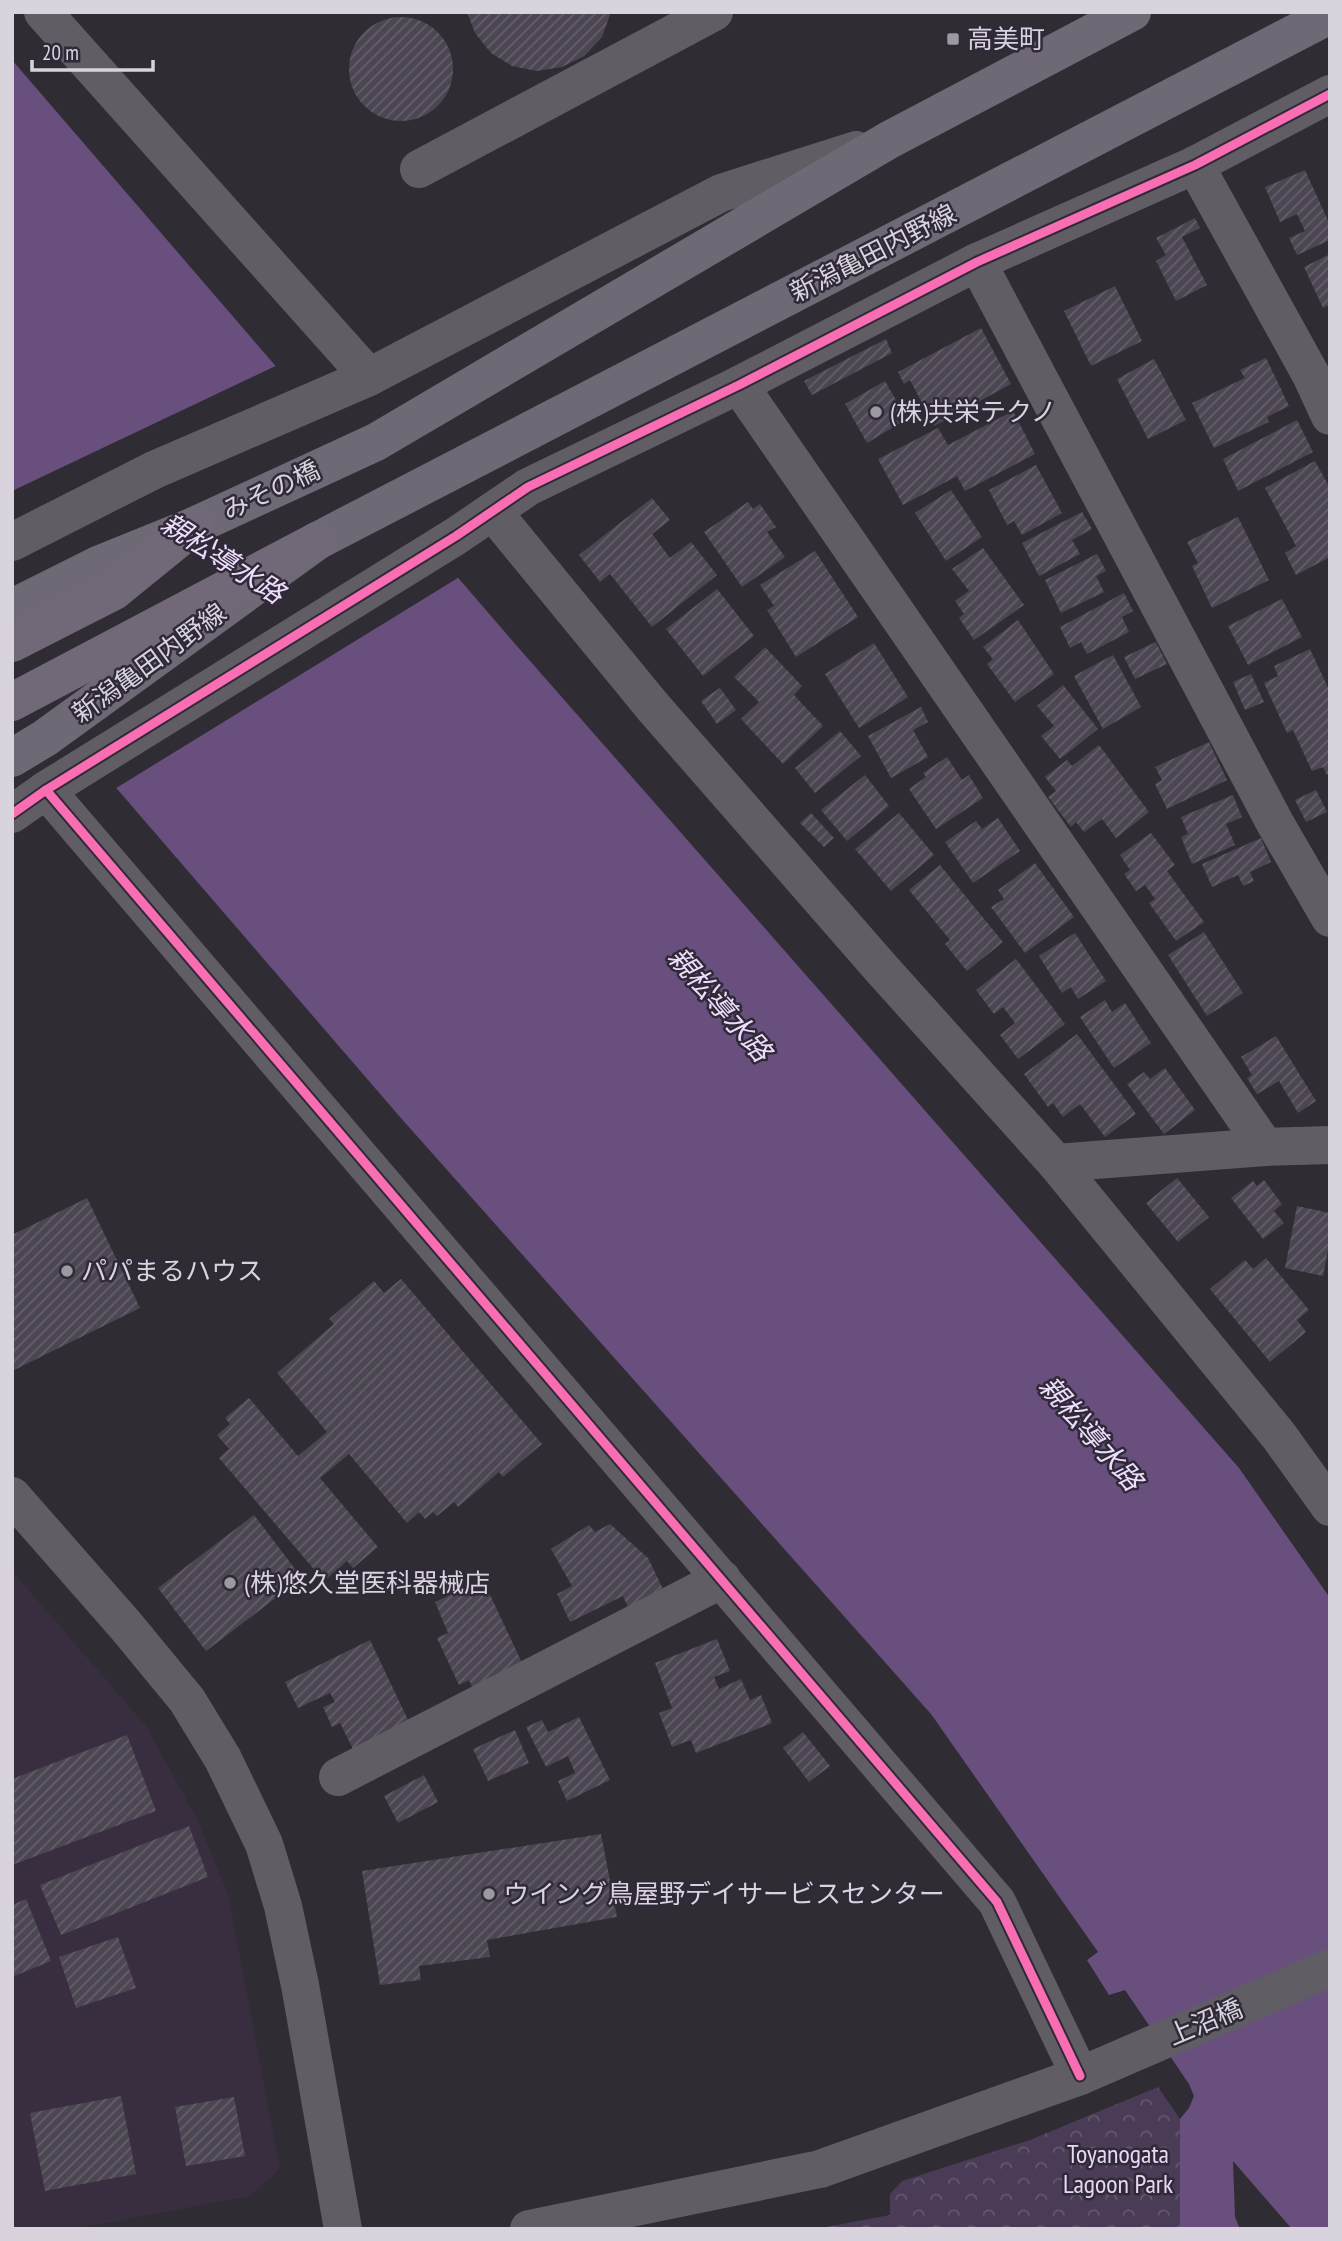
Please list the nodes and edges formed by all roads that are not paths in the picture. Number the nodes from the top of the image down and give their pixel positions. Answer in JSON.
{"nodes":[{"id":1,"x":43,"y":12,"type":"edge"},
{"id":2,"x":714,"y":12,"type":"edge"},
{"id":3,"x":1132,"y":12,"type":"edge"},
{"id":4,"x":1330,"y":15,"type":"edge"},
{"id":5,"x":1330,"y":94,"type":"edge"},
{"id":6,"x":889,"y":140,"type":"junction"},
{"id":7,"x":1195,"y":164,"type":"junction"},
{"id":8,"x":418,"y":169,"type":"dead end"},
{"id":9,"x":977,"y":262,"type":"junction"},
{"id":10,"x":1320,"y":370,"type":"edge"},
{"id":11,"x":369,"y":377,"type":"junction"},
{"id":12,"x":740,"y":385,"type":"junction"},
{"id":13,"x":1330,"y":416,"type":"edge"},
{"id":14,"x":492,"y":512,"type":"junction"},
{"id":15,"x":194,"y":526,"type":"junction"},
{"id":16,"x":317,"y":541,"type":"junction"},
{"id":17,"x":12,"y":542,"type":"edge"},
{"id":18,"x":12,"y":608,"type":"edge"},
{"id":19,"x":12,"y":643,"type":"edge"},
{"id":20,"x":13,"y":701,"type":"edge"},
{"id":21,"x":12,"y":758,"type":"edge"},
{"id":22,"x":59,"y":782,"type":"junction"},
{"id":23,"x":12,"y":814,"type":"edge"},
{"id":24,"x":1330,"y":918,"type":"edge"},
{"id":25,"x":1330,"y":1145,"type":"edge"},
{"id":26,"x":1265,"y":1147,"type":"junction"},
{"id":27,"x":1056,"y":1163,"type":"junction"},
{"id":28,"x":12,"y":1496,"type":"edge"},
{"id":29,"x":1330,"y":1507,"type":"edge"},
{"id":30,"x":722,"y":1579,"type":"junction"},
{"id":31,"x":338,"y":1777,"type":"dead end"},
{"id":32,"x":1330,"y":1968,"type":"edge"},
{"id":33,"x":1080,"y":2076,"type":"junction"},
{"id":34,"x":343,"y":2229,"type":"edge"},
{"id":35,"x":529,"y":2229,"type":"edge"}],
"edges":[{"from":1,"to":11,"type":"street"},
{"from":2,"to":8,"type":"street"},
{"from":3,"to":6,"type":"main road"},
{"from":4,"to":16,"type":"main road","name":"新潟亀田内野線"},
{"from":5,"to":7,"type":"street"},
{"from":6,"to":11,"type":"street"},
{"from":6,"to":15,"type":"main road","name":"みその橋"},
{"from":7,"to":9,"type":"street"},
{"from":7,"to":10,"type":"street"},
{"from":9,"to":12,"type":"street"},
{"from":9,"to":24,"type":"street"},
{"from":10,"to":13,"type":"street"},
{"from":11,"to":17,"type":"street"},
{"from":12,"to":14,"type":"street"},
{"from":12,"to":26,"type":"street"},
{"from":14,"to":22,"type":"street"},
{"from":14,"to":27,"type":"street"},
{"from":15,"to":18,"type":"main road","name":"みその橋"},
{"from":15,"to":19,"type":"highway"},
{"from":16,"to":20,"type":"highway"},
{"from":16,"to":21,"type":"main road","name":"新潟亀田内野線"},
{"from":22,"to":23,"type":"street"},
{"from":22,"to":30,"type":"street"},
{"from":25,"to":26,"type":"street"},
{"from":26,"to":27,"type":"street"},
{"from":27,"to":29,"type":"street"},
{"from":28,"to":34,"type":"street"},
{"from":30,"to":31,"type":"street"},
{"from":30,"to":33,"type":"street"},
{"from":32,"to":33,"type":"street","name":"上沼橋"},
{"from":33,"to":35,"type":"street","name":"上沼橋"}]}
